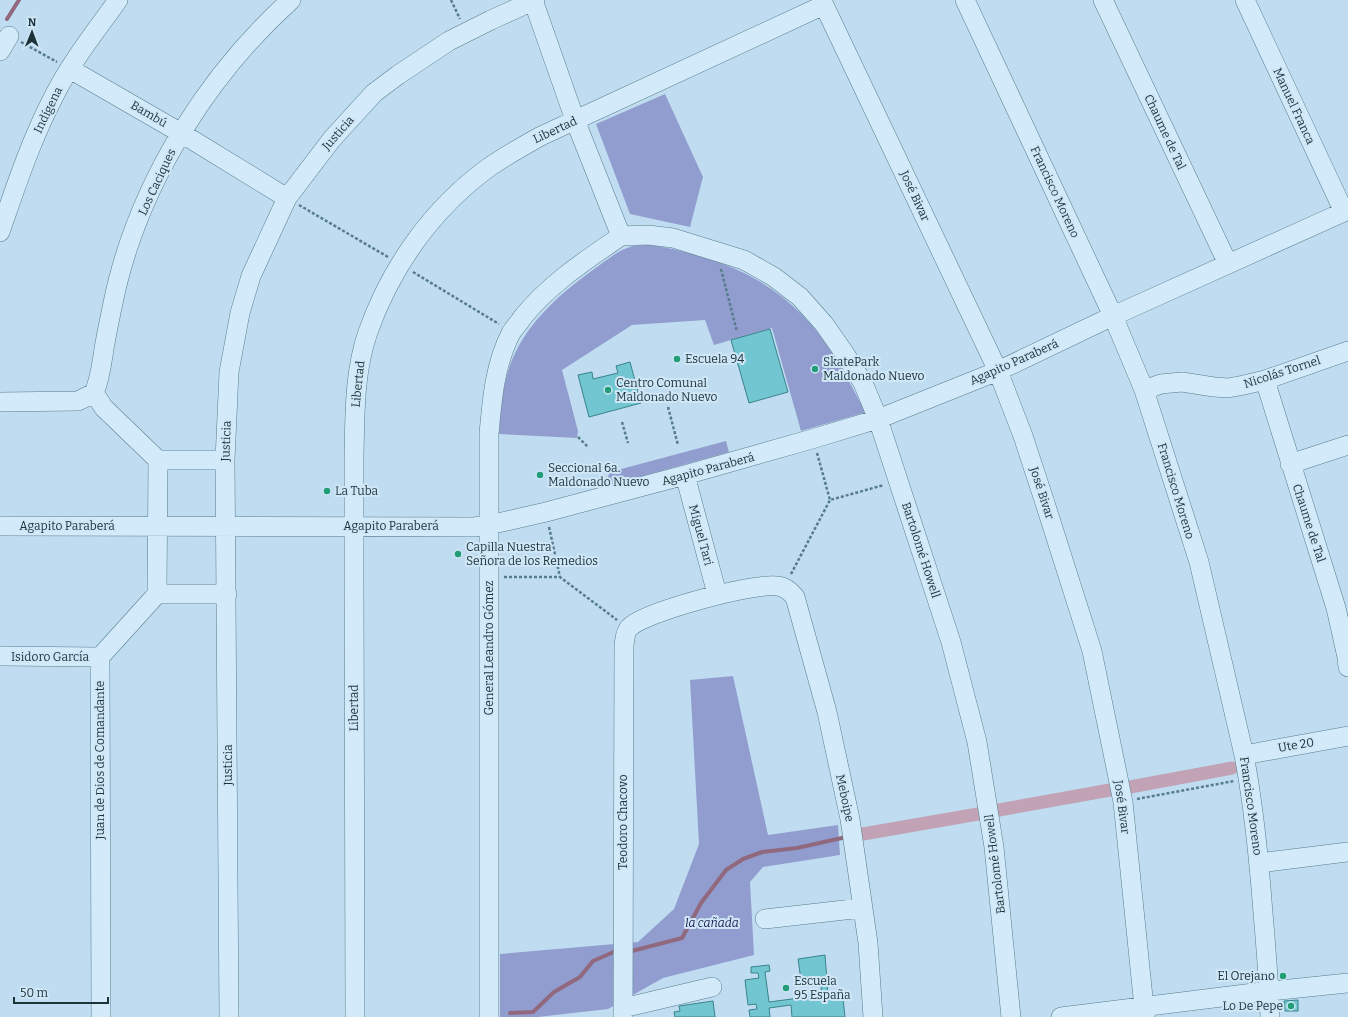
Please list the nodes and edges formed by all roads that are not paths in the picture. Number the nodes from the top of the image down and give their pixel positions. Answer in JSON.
{"nodes":[{"id":1,"x":118,"y":0,"type":"edge"},
{"id":2,"x":291,"y":0,"type":"edge"},
{"id":3,"x":534,"y":0,"type":"edge"},
{"id":4,"x":965,"y":0,"type":"edge"},
{"id":5,"x":1103,"y":0,"type":"edge"},
{"id":6,"x":1245,"y":0,"type":"edge"},
{"id":7,"x":824,"y":5,"type":"joint"},
{"id":8,"x":70,"y":69,"type":"junction"},
{"id":9,"x":575,"y":120,"type":"junction"},
{"id":10,"x":181,"y":133,"type":"junction"},
{"id":11,"x":287,"y":198,"type":"junction"},
{"id":12,"x":1346,"y":211,"type":"edge"},
{"id":13,"x":0,"y":232,"type":"edge"},
{"id":14,"x":621,"y":236,"type":"junction"},
{"id":15,"x":1228,"y":264,"type":"junction"},
{"id":16,"x":1113,"y":316,"type":"junction"},
{"id":17,"x":1348,"y":351,"type":"edge"},
{"id":18,"x":998,"y":371,"type":"junction"},
{"id":19,"x":1265,"y":380,"type":"junction"},
{"id":20,"x":1144,"y":390,"type":"junction"},
{"id":21,"x":91,"y":395,"type":"junction"},
{"id":22,"x":0,"y":402,"type":"edge"},
{"id":23,"x":878,"y":418,"type":"junction"},
{"id":24,"x":1348,"y":444,"type":"edge"},
{"id":25,"x":158,"y":460,"type":"junction"},
{"id":26,"x":225,"y":460,"type":"junction"},
{"id":27,"x":1290,"y":464,"type":"junction"},
{"id":28,"x":685,"y":475,"type":"junction"},
{"id":29,"x":489,"y":525,"type":"junction"},
{"id":30,"x":0,"y":526,"type":"edge"},
{"id":31,"x":158,"y":526,"type":"junction"},
{"id":32,"x":225,"y":526,"type":"junction"},
{"id":33,"x":354,"y":526,"type":"junction"},
{"id":34,"x":157,"y":594,"type":"junction"},
{"id":35,"x":227,"y":594,"type":"junction"},
{"id":36,"x":717,"y":594,"type":"junction"},
{"id":37,"x":0,"y":656,"type":"edge"},
{"id":38,"x":100,"y":657,"type":"junction"},
{"id":39,"x":1348,"y":667,"type":"edge"},
{"id":40,"x":1348,"y":736,"type":"edge"},
{"id":41,"x":1244,"y":755,"type":"junction"},
{"id":42,"x":1348,"y":852,"type":"edge"},
{"id":43,"x":1259,"y":863,"type":"junction"},
{"id":44,"x":862,"y":908,"type":"junction"},
{"id":45,"x":765,"y":919,"type":"dead end"},
{"id":46,"x":1348,"y":983,"type":"edge"},
{"id":47,"x":712,"y":987,"type":"dead end"},
{"id":48,"x":1270,"y":991,"type":"junction"},
{"id":49,"x":1144,"y":1012,"type":"edge"},
{"id":50,"x":623,"y":1013,"type":"edge"},
{"id":51,"x":101,"y":1017,"type":"edge"},
{"id":52,"x":229,"y":1017,"type":"edge"},
{"id":53,"x":355,"y":1017,"type":"edge"},
{"id":54,"x":489,"y":1017,"type":"edge"},
{"id":55,"x":873,"y":1017,"type":"edge"},
{"id":56,"x":1011,"y":1017,"type":"edge"},
{"id":57,"x":1061,"y":1017,"type":"edge"},
{"id":58,"x":1270,"y":1017,"type":"edge"}],
"edges":[{"from":1,"to":8,"type":"street","name":"Indígena"},
{"from":2,"to":10,"type":"street","name":"Los Caciques"},
{"from":3,"to":9,"type":"street"},
{"from":3,"to":11,"type":"street","name":"Justicia"},
{"from":4,"to":16,"type":"street","name":"Francisco Moreno"},
{"from":5,"to":15,"type":"street","name":"Chaume de Tal"},
{"from":6,"to":12,"type":"street","name":"Manuel Franca"},
{"from":7,"to":9,"type":"street","name":"Libertad"},
{"from":7,"to":18,"type":"street","name":"José Bivar"},
{"from":8,"to":10,"type":"street","name":"Bambú"},
{"from":8,"to":13,"type":"street","name":"Indígena"},
{"from":9,"to":14,"type":"street"},
{"from":9,"to":33,"type":"street","name":"Libertad"},
{"from":10,"to":11,"type":"street","name":"Bambú"},
{"from":10,"to":21,"type":"street","name":"Los Caciques"},
{"from":11,"to":26,"type":"street","name":"Justicia"},
{"from":12,"to":15,"type":"street","name":"Agapito Paraberá"},
{"from":14,"to":23,"type":"street","name":"Bartolomé Howell"},
{"from":14,"to":29,"type":"street","name":"General Leandro Gómez"},
{"from":15,"to":16,"type":"street","name":"Agapito Paraberá"},
{"from":16,"to":18,"type":"street","name":"Agapito Paraberá"},
{"from":16,"to":20,"type":"street","name":"Francisco Moreno"},
{"from":17,"to":19,"type":"street","name":"Nicolás Tornel"},
{"from":18,"to":23,"type":"street","name":"Agapito Paraberá"},
{"from":18,"to":49,"type":"street","name":"José Bivar"},
{"from":19,"to":20,"type":"street","name":"Nicolás Tornel"},
{"from":19,"to":27,"type":"street","name":"Chaume de Tal"},
{"from":20,"to":41,"type":"street","name":"Francisco Moreno"},
{"from":21,"to":22,"type":"street"},
{"from":21,"to":25,"type":"street"},
{"from":23,"to":28,"type":"street","name":"Agapito Paraberá"},
{"from":23,"to":56,"type":"street","name":"Bartolomé Howell"},
{"from":24,"to":27,"type":"street"},
{"from":25,"to":26,"type":"street"},
{"from":25,"to":31,"type":"street"},
{"from":26,"to":32,"type":"street","name":"Justicia"},
{"from":27,"to":39,"type":"street","name":"Chaume de Tal"},
{"from":28,"to":29,"type":"street","name":"Agapito Paraberá"},
{"from":28,"to":36,"type":"street","name":"Miguel Tari"},
{"from":29,"to":33,"type":"street","name":"Agapito Paraberá"},
{"from":29,"to":54,"type":"street","name":"General Leandro Gómez"},
{"from":30,"to":31,"type":"street","name":"Agapito Paraberá"},
{"from":31,"to":32,"type":"street","name":"Agapito Paraberá"},
{"from":31,"to":34,"type":"street"},
{"from":32,"to":33,"type":"street","name":"Agapito Paraberá"},
{"from":32,"to":35,"type":"street","name":"Justicia"},
{"from":33,"to":53,"type":"street","name":"Libertad"},
{"from":34,"to":35,"type":"street"},
{"from":34,"to":38,"type":"street"},
{"from":35,"to":52,"type":"street","name":"Justicia"},
{"from":36,"to":44,"type":"street","name":"Meboipe"},
{"from":36,"to":50,"type":"street","name":"Teodoro Chacovo"},
{"from":37,"to":38,"type":"street","name":"Isidoro García"},
{"from":38,"to":51,"type":"street","name":"Juan de Dios de Comandante"},
{"from":40,"to":41,"type":"street","name":"Ute 20"},
{"from":41,"to":43,"type":"street","name":"Francisco Moreno"},
{"from":42,"to":43,"type":"street"},
{"from":43,"to":48,"type":"street","name":"Francisco Moreno"},
{"from":44,"to":45,"type":"street"},
{"from":44,"to":55,"type":"street","name":"Meboipe"},
{"from":46,"to":48,"type":"street"},
{"from":47,"to":50,"type":"street"},
{"from":48,"to":49,"type":"street"},
{"from":48,"to":58,"type":"street","name":"Francisco Moreno"},
{"from":49,"to":57,"type":"street"}]}
